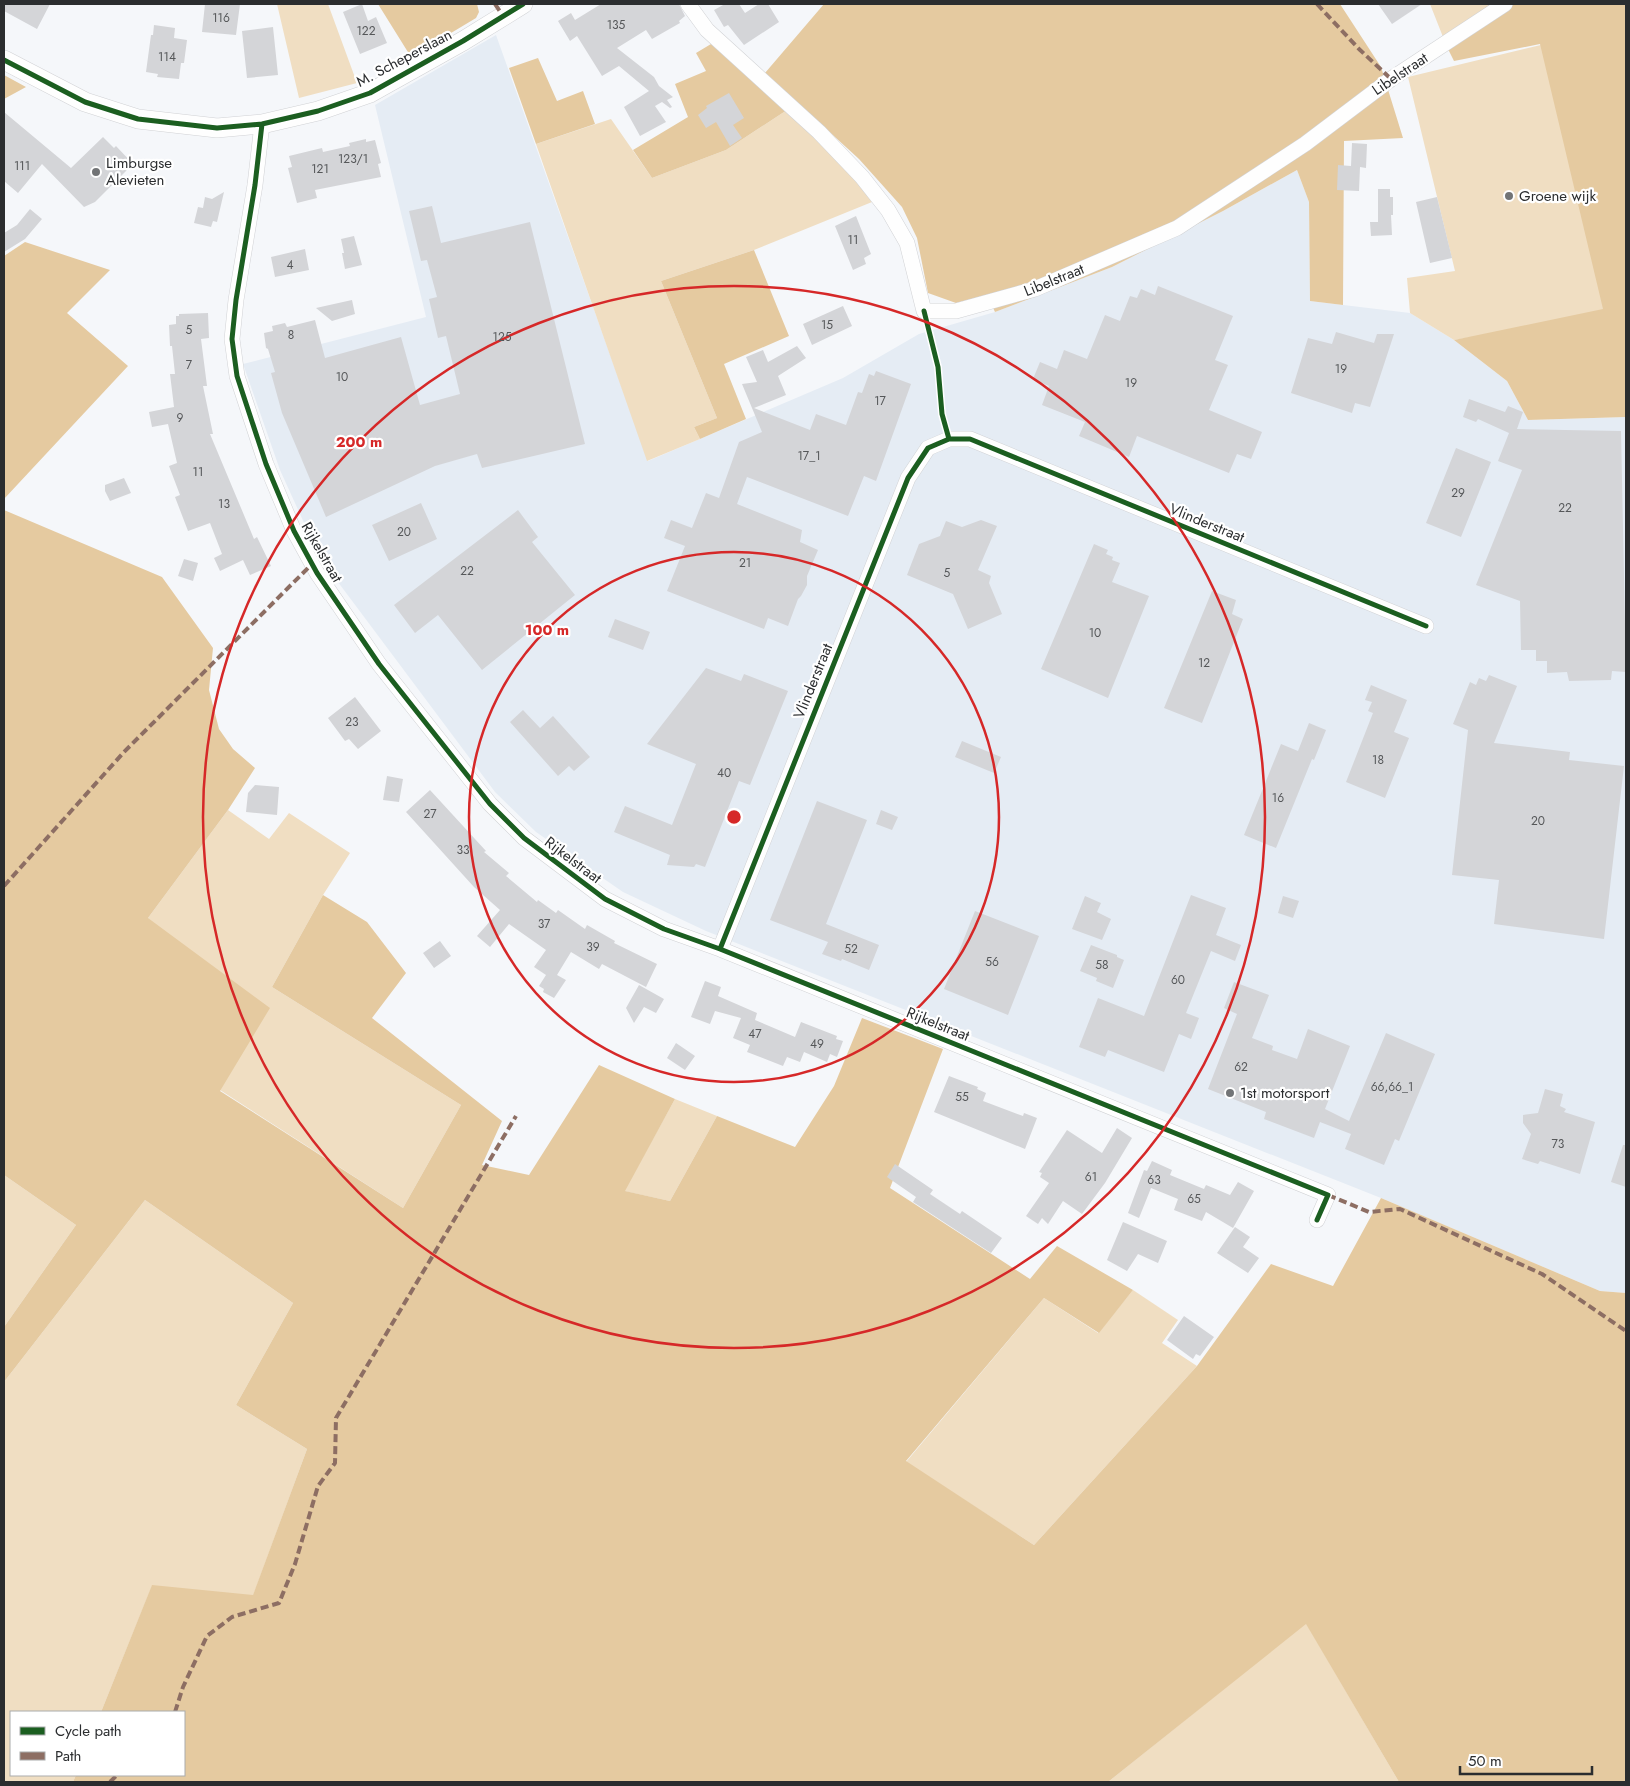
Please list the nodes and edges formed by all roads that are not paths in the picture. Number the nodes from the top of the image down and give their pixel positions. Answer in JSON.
{"nodes":[{"id":1,"x":523,"y":4,"type":"edge"},
{"id":2,"x":688,"y":4,"type":"edge"},
{"id":3,"x":1505,"y":4,"type":"edge"},
{"id":4,"x":4,"y":60,"type":"edge"},
{"id":5,"x":262,"y":124,"type":"junction"},
{"id":6,"x":1426,"y":626,"type":"dead end"},
{"id":7,"x":720,"y":949,"type":"junction"},
{"id":8,"x":1317,"y":1220,"type":"dead end"}],
"edges":[{"from":1,"to":5,"type":"street","name":"M. Scheperslaan"},
{"from":2,"to":3,"type":"street","name":"Libelstraat"},
{"from":4,"to":5,"type":"street","name":"M. Scheperslaan"},
{"from":5,"to":7,"type":"street","name":"Rijkelstraat"},
{"from":6,"to":7,"type":"street","name":"Vlinderstraat"},
{"from":7,"to":8,"type":"street","name":"Rijkelstraat"}]}
